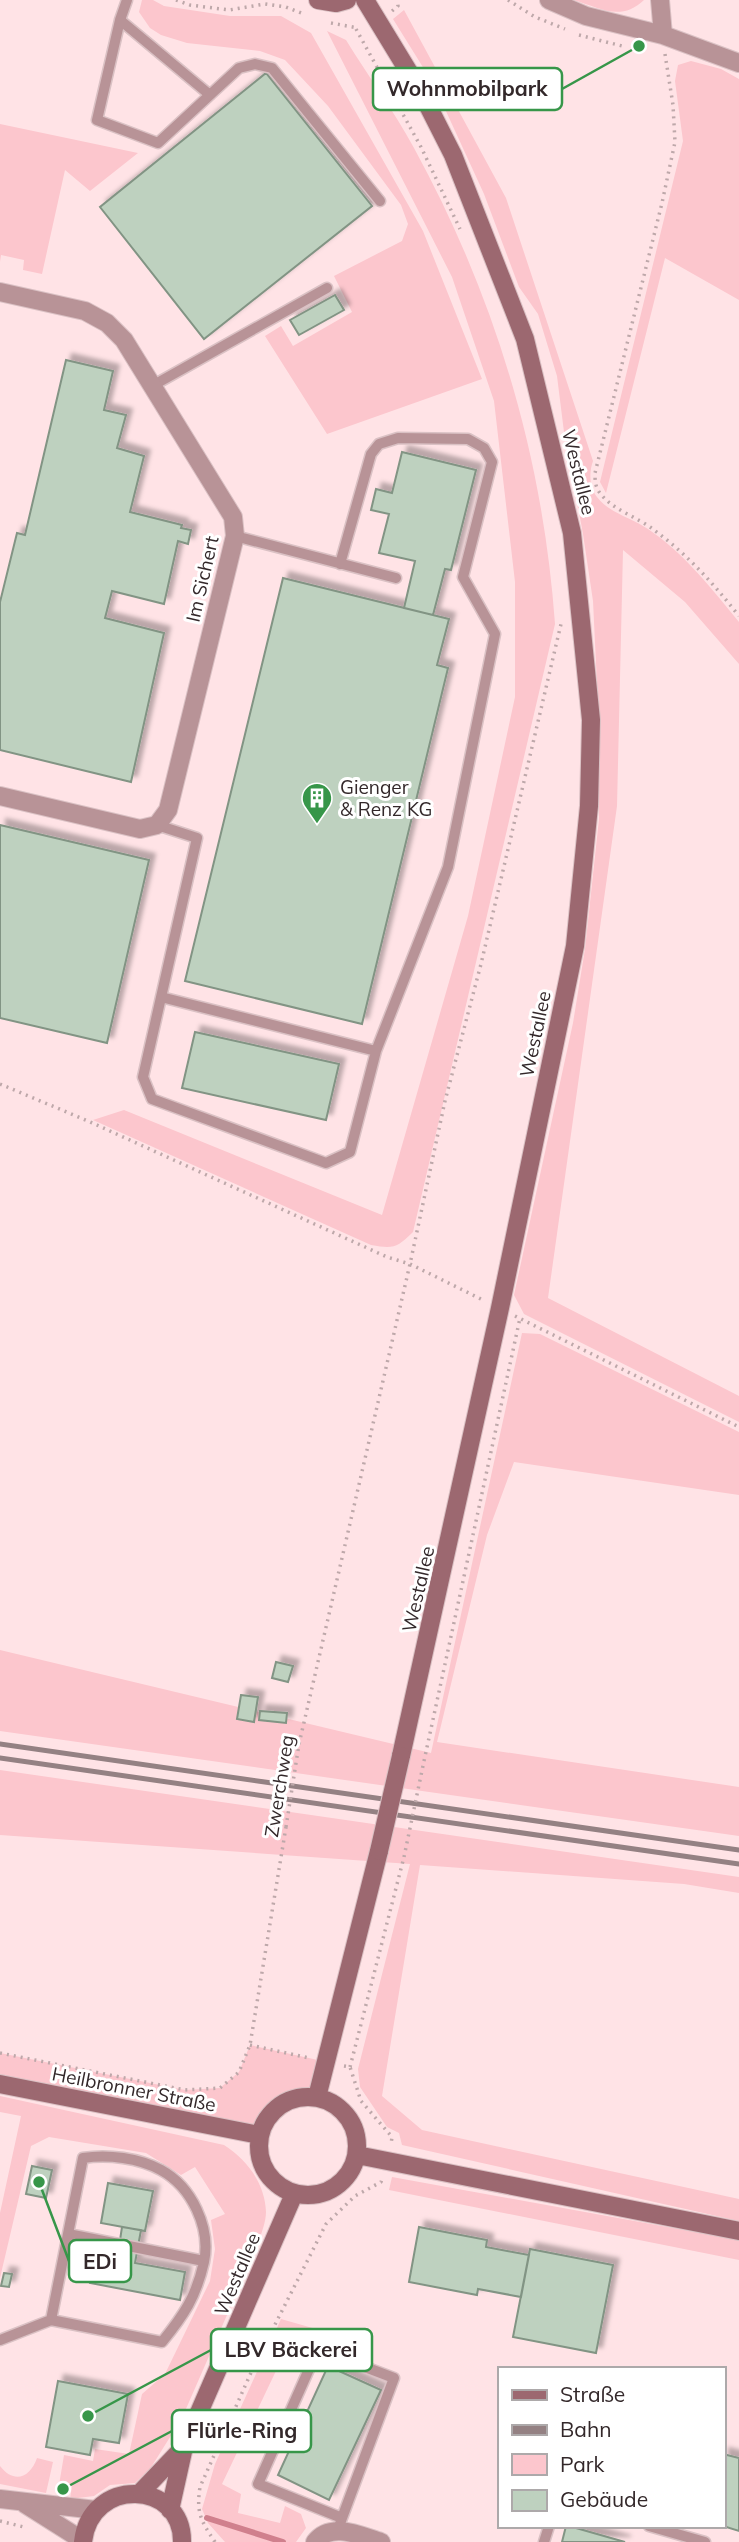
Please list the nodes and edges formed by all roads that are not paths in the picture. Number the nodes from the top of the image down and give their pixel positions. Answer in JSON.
{"nodes":[{"id":1,"x":127,"y":0,"type":"edge"},
{"id":2,"x":318,"y":0,"type":"edge"},
{"id":3,"x":347,"y":0,"type":"edge"},
{"id":4,"x":365,"y":0,"type":"edge"},
{"id":5,"x":549,"y":0,"type":"edge"},
{"id":6,"x":660,"y":0,"type":"edge"},
{"id":7,"x":120,"y":20,"type":"junction"},
{"id":8,"x":663,"y":35,"type":"junction"},
{"id":9,"x":739,"y":63,"type":"edge"},
{"id":10,"x":210,"y":95,"type":"junction"},
{"id":11,"x":380,"y":201,"type":"dead end"},
{"id":12,"x":327,"y":288,"type":"dead end"},
{"id":13,"x":0,"y":292,"type":"edge"},
{"id":14,"x":152,"y":386,"type":"junction"},
{"id":15,"x":235,"y":536,"type":"junction"},
{"id":16,"x":340,"y":564,"type":"junction"},
{"id":17,"x":396,"y":578,"type":"dead end"},
{"id":18,"x":0,"y":796,"type":"edge"},
{"id":19,"x":157,"y":825,"type":"junction"},
{"id":20,"x":161,"y":997,"type":"junction"},
{"id":21,"x":376,"y":1051,"type":"junction"},
{"id":22,"x":0,"y":2084,"type":"edge"},
{"id":23,"x":317,"y":2097,"type":"junction"},
{"id":24,"x":259,"y":2135,"type":"junction"},
{"id":25,"x":357,"y":2155,"type":"junction"},
{"id":26,"x":294,"y":2194,"type":"junction"},
{"id":27,"x":739,"y":2231,"type":"edge"},
{"id":28,"x":68,"y":2234,"type":"junction"},
{"id":29,"x":204,"y":2261,"type":"junction"},
{"id":30,"x":51,"y":2320,"type":"junction"},
{"id":31,"x":0,"y":2340,"type":"edge"},
{"id":32,"x":184,"y":2447,"type":"junction"},
{"id":33,"x":139,"y":2494,"type":"junction"},
{"id":34,"x":0,"y":2499,"type":"edge"},
{"id":35,"x":23,"y":2502,"type":"junction"},
{"id":36,"x":96,"y":2510,"type":"junction"},
{"id":37,"x":170,"y":2510,"type":"junction"},
{"id":38,"x":340,"y":2524,"type":"junction"},
{"id":39,"x":656,"y":2528,"type":"edge"},
{"id":40,"x":83,"y":2541,"type":"edge"},
{"id":41,"x":183,"y":2542,"type":"edge"},
{"id":42,"x":315,"y":2542,"type":"edge"},
{"id":43,"x":381,"y":2542,"type":"edge"},
{"id":44,"x":705,"y":2542,"type":"edge"}],
"edges":[{"from":1,"to":7,"type":"lane"},
{"from":2,"to":3,"type":"main road"},
{"from":4,"to":23,"type":"main road","name":"Westallee","bridge":true},
{"from":5,"to":8,"type":"street"},
{"from":6,"to":8,"type":"street"},
{"from":7,"to":10,"type":"lane"},
{"from":7,"to":10,"type":"lane"},
{"from":8,"to":9,"type":"street"},
{"from":10,"to":11,"type":"lane"},
{"from":12,"to":14,"type":"lane"},
{"from":13,"to":14,"type":"street","name":"Im Sichert"},
{"from":14,"to":15,"type":"street","name":"Im Sichert"},
{"from":15,"to":16,"type":"lane"},
{"from":15,"to":19,"type":"street","name":"Im Sichert"},
{"from":16,"to":17,"type":"lane"},
{"from":16,"to":21,"type":"lane"},
{"from":18,"to":19,"type":"street"},
{"from":19,"to":20,"type":"lane"},
{"from":20,"to":21,"type":"lane"},
{"from":20,"to":21,"type":"lane"},
{"from":22,"to":24,"type":"main road","name":"Heilbronner Straße"},
{"from":23,"to":24,"type":"main road"},
{"from":23,"to":25,"type":"main road"},
{"from":24,"to":26,"type":"main road"},
{"from":25,"to":26,"type":"main road"},
{"from":25,"to":27,"type":"main road"},
{"from":26,"to":32,"type":"main road","name":"Westallee"},
{"from":28,"to":29,"type":"lane"},
{"from":28,"to":29,"type":"lane"},
{"from":28,"to":30,"type":"lane"},
{"from":29,"to":30,"type":"lane"},
{"from":30,"to":31,"type":"lane"},
{"from":32,"to":33,"type":"main road","name":"Westallee"},
{"from":32,"to":37,"type":"main road","name":"Westallee"},
{"from":33,"to":36,"type":"main road"},
{"from":33,"to":37,"type":"main road"},
{"from":34,"to":35,"type":"street"},
{"from":35,"to":36,"type":"street"},
{"from":35,"to":40,"type":"street"},
{"from":36,"to":40,"type":"main road"},
{"from":37,"to":41,"type":"main road"},
{"from":38,"to":38,"type":"lane"},
{"from":38,"to":42,"type":"street"},
{"from":38,"to":43,"type":"street"},
{"from":39,"to":44,"type":"lane"}]}
